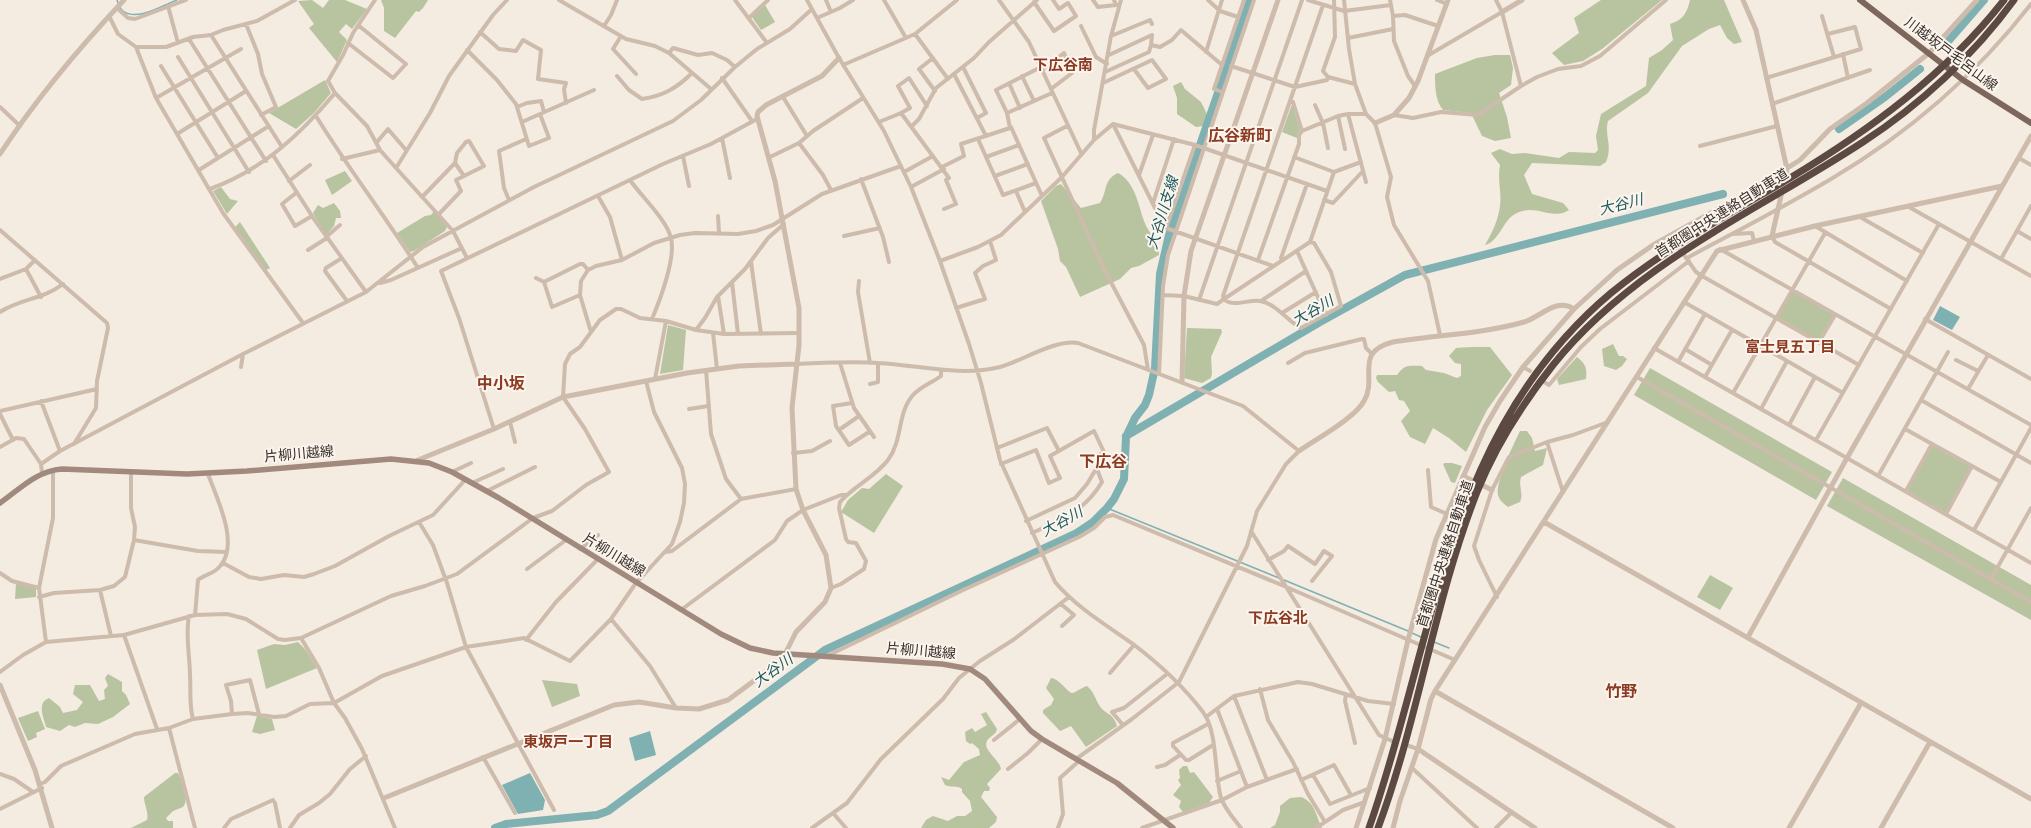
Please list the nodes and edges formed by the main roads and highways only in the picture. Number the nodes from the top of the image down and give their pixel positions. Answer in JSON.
{"nodes":[{"id":1,"x":1860,"y":0,"type":"edge"},
{"id":2,"x":2004,"y":0,"type":"edge"},
{"id":3,"x":2014,"y":0,"type":"edge"},
{"id":4,"x":1954,"y":62,"type":"junction"},
{"id":5,"x":2031,"y":123,"type":"edge"},
{"id":6,"x":1676,"y":250,"type":"junction"},
{"id":7,"x":0,"y":503,"type":"edge"},
{"id":8,"x":1419,"y":672,"type":"junction"},
{"id":9,"x":1172,"y":828,"type":"edge"},
{"id":10,"x":1369,"y":828,"type":"edge"},
{"id":11,"x":1378,"y":828,"type":"edge"}],
"edges":[{"from":1,"to":5,"type":"main road","name":"川越坂戸毛呂山線"},
{"from":2,"to":4,"type":"highway","name":"首都圏中央連絡自動車道"},
{"from":3,"to":4,"type":"highway","name":"首都圏中央連絡自動車道"},
{"from":4,"to":6,"type":"highway","name":"首都圏中央連絡自動車道"},
{"from":4,"to":6,"type":"highway","name":"首都圏中央連絡自動車道"},
{"from":6,"to":8,"type":"highway","name":"首都圏中央連絡自動車道"},
{"from":7,"to":9,"type":"main road","name":"片柳川越線"},
{"from":8,"to":10,"type":"highway","name":"首都圏中央連絡自動車道"},
{"from":8,"to":11,"type":"highway","name":"首都圏中央連絡自動車道"}]}
